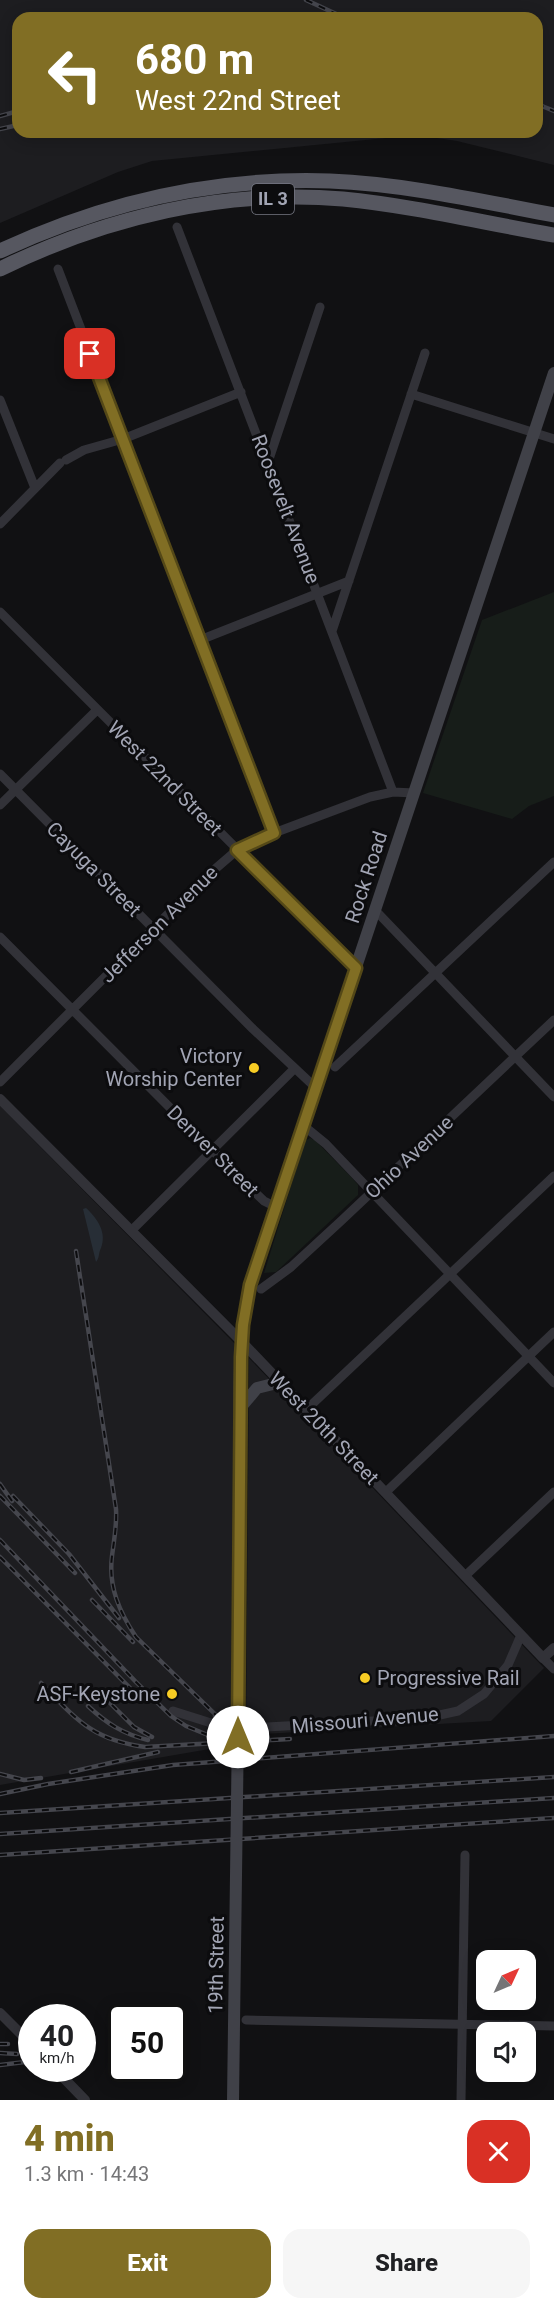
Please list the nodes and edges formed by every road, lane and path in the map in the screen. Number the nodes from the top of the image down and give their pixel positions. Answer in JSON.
{"nodes":[{"id":1,"x":554,"y":215,"type":"edge"},
{"id":2,"x":177,"y":227,"type":"dead end"},
{"id":3,"x":554,"y":235,"type":"edge"},
{"id":4,"x":0,"y":251,"type":"edge"},
{"id":5,"x":0,"y":269,"type":"edge"},
{"id":6,"x":58,"y":269,"type":"dead end"},
{"id":7,"x":320,"y":307,"type":"dead end"},
{"id":8,"x":425,"y":353,"type":"dead end"},
{"id":9,"x":554,"y":373,"type":"edge"},
{"id":10,"x":241,"y":392,"type":"junction"},
{"id":11,"x":411,"y":394,"type":"junction"},
{"id":12,"x":0,"y":400,"type":"edge"},
{"id":13,"x":10,"y":426,"type":"junction"},
{"id":14,"x":0,"y":430,"type":"edge"},
{"id":15,"x":534,"y":432,"type":"junction"},
{"id":16,"x":123,"y":439,"type":"junction"},
{"id":17,"x":554,"y":439,"type":"edge"},
{"id":18,"x":268,"y":462,"type":"junction"},
{"id":19,"x":35,"y":488,"type":"junction"},
{"id":20,"x":0,"y":524,"type":"edge"},
{"id":21,"x":349,"y":581,"type":"junction"},
{"id":22,"x":318,"y":593,"type":"junction"},
{"id":23,"x":0,"y":612,"type":"edge"},
{"id":24,"x":332,"y":631,"type":"junction"},
{"id":25,"x":200,"y":640,"type":"junction"},
{"id":26,"x":97,"y":710,"type":"junction"},
{"id":27,"x":0,"y":774,"type":"edge"},
{"id":28,"x":15,"y":790,"type":"junction"},
{"id":29,"x":393,"y":792,"type":"junction"},
{"id":30,"x":414,"y":793,"type":"junction"},
{"id":31,"x":0,"y":805,"type":"edge"},
{"id":32,"x":274,"y":833,"type":"junction"},
{"id":33,"x":237,"y":850,"type":"junction"},
{"id":34,"x":554,"y":862,"type":"edge"},
{"id":35,"x":375,"y":910,"type":"junction"},
{"id":36,"x":153,"y":929,"type":"junction"},
{"id":37,"x":0,"y":937,"type":"edge"},
{"id":38,"x":356,"y":968,"type":"junction"},
{"id":39,"x":436,"y":972,"type":"junction"},
{"id":40,"x":73,"y":1010,"type":"junction"},
{"id":41,"x":554,"y":1020,"type":"edge"},
{"id":42,"x":516,"y":1056,"type":"junction"},
{"id":43,"x":335,"y":1067,"type":"dead end"},
{"id":44,"x":294,"y":1069,"type":"junction"},
{"id":45,"x":0,"y":1082,"type":"edge"},
{"id":46,"x":316,"y":1088,"type":"junction"},
{"id":47,"x":554,"y":1097,"type":"edge"},
{"id":48,"x":0,"y":1099,"type":"edge"},
{"id":49,"x":304,"y":1126,"type":"junction"},
{"id":50,"x":212,"y":1150,"type":"junction"},
{"id":51,"x":554,"y":1176,"type":"edge"},
{"id":52,"x":372,"y":1192,"type":"junction"},
{"id":53,"x":276,"y":1208,"type":"junction"},
{"id":54,"x":132,"y":1230,"type":"junction"},
{"id":55,"x":452,"y":1274,"type":"junction"},
{"id":56,"x":261,"y":1289,"type":"dead end"},
{"id":57,"x":554,"y":1332,"type":"edge"},
{"id":58,"x":242,"y":1342,"type":"junction"},
{"id":59,"x":529,"y":1356,"type":"junction"},
{"id":60,"x":281,"y":1382,"type":"junction"},
{"id":61,"x":554,"y":1383,"type":"edge"},
{"id":62,"x":241,"y":1407,"type":"junction"},
{"id":63,"x":307,"y":1409,"type":"junction"},
{"id":64,"x":386,"y":1492,"type":"junction"},
{"id":65,"x":554,"y":1492,"type":"edge"},
{"id":66,"x":465,"y":1576,"type":"junction"},
{"id":67,"x":521,"y":1635,"type":"junction"},
{"id":68,"x":554,"y":1648,"type":"edge"},
{"id":69,"x":543,"y":1658,"type":"junction"},
{"id":70,"x":554,"y":1669,"type":"edge"},
{"id":71,"x":173,"y":1711,"type":"dead end"},
{"id":72,"x":238,"y":1830,"type":"joint"},
{"id":73,"x":465,"y":1855,"type":"dead end"},
{"id":74,"x":0,"y":2013,"type":"edge"},
{"id":75,"x":246,"y":2020,"type":"dead end"},
{"id":76,"x":462,"y":2024,"type":"junction"},
{"id":77,"x":554,"y":2026,"type":"edge"},
{"id":78,"x":18,"y":2031,"type":"edge"},
{"id":79,"x":68,"y":2082,"type":"edge"},
{"id":80,"x":85,"y":2100,"type":"edge"},
{"id":81,"x":233,"y":2100,"type":"edge"},
{"id":82,"x":461,"y":2100,"type":"edge"}],
"edges":[{"from":1,"to":4,"type":"highway","number":"IL 3"},
{"from":2,"to":10,"type":"street","name":"Roosevelt Avenue"},
{"from":3,"to":5,"type":"highway","number":"IL 3"},
{"from":6,"to":16,"type":"street"},
{"from":7,"to":18,"type":"street"},
{"from":8,"to":11,"type":"street"},
{"from":9,"to":15,"type":"main road","name":"Rock Road"},
{"from":10,"to":16,"type":"street"},
{"from":10,"to":18,"type":"street","name":"Roosevelt Avenue"},
{"from":11,"to":15,"type":"street"},
{"from":11,"to":21,"type":"street"},
{"from":12,"to":13,"type":"street"},
{"from":13,"to":14,"type":"street"},
{"from":13,"to":19,"type":"street"},
{"from":15,"to":17,"type":"street"},
{"from":15,"to":30,"type":"main road","name":"Rock Road"},
{"from":16,"to":19,"type":"street"},
{"from":16,"to":25,"type":"street"},
{"from":18,"to":22,"type":"street","name":"Roosevelt Avenue"},
{"from":19,"to":20,"type":"street"},
{"from":21,"to":22,"type":"street"},
{"from":21,"to":24,"type":"street"},
{"from":22,"to":24,"type":"street","name":"Roosevelt Avenue"},
{"from":22,"to":25,"type":"street"},
{"from":23,"to":26,"type":"street","name":"West 22nd Street"},
{"from":24,"to":29,"type":"street","name":"Roosevelt Avenue"},
{"from":25,"to":32,"type":"street"},
{"from":26,"to":28,"type":"street"},
{"from":26,"to":33,"type":"street","name":"West 22nd Street"},
{"from":27,"to":28,"type":"street","name":"Cayuga Street"},
{"from":28,"to":31,"type":"street"},
{"from":28,"to":36,"type":"street","name":"Cayuga Street"},
{"from":29,"to":30,"type":"street","name":"Jefferson Avenue"},
{"from":29,"to":32,"type":"street","name":"Jefferson Avenue"},
{"from":30,"to":35,"type":"main road","name":"Rock Road"},
{"from":32,"to":33,"type":"street","name":"Jefferson Avenue"},
{"from":33,"to":36,"type":"street","name":"Jefferson Avenue"},
{"from":33,"to":38,"type":"street","name":"West 22nd Street"},
{"from":34,"to":39,"type":"street"},
{"from":35,"to":38,"type":"main road","name":"Rock Road"},
{"from":35,"to":39,"type":"street"},
{"from":36,"to":40,"type":"street","name":"Jefferson Avenue"},
{"from":36,"to":44,"type":"street","name":"Cayuga Street"},
{"from":37,"to":40,"type":"street","name":"Denver Street"},
{"from":38,"to":46,"type":"main road","name":"Rock Road"},
{"from":39,"to":42,"type":"street"},
{"from":39,"to":43,"type":"street"},
{"from":40,"to":45,"type":"street","name":"Jefferson Avenue"},
{"from":40,"to":50,"type":"street","name":"Denver Street"},
{"from":41,"to":42,"type":"street","name":"Ohio Avenue"},
{"from":42,"to":47,"type":"street"},
{"from":42,"to":52,"type":"street","name":"Ohio Avenue"},
{"from":44,"to":46,"type":"street","name":"Cayuga Street"},
{"from":44,"to":50,"type":"street"},
{"from":46,"to":49,"type":"main road","name":"Rock Road"},
{"from":48,"to":54,"type":"street","name":"West 20th Street"},
{"from":49,"to":52,"type":"street"},
{"from":49,"to":53,"type":"main road","name":"Rock Road"},
{"from":50,"to":53,"type":"street","name":"Denver Street"},
{"from":50,"to":54,"type":"street"},
{"from":51,"to":55,"type":"street"},
{"from":52,"to":55,"type":"street"},
{"from":52,"to":56,"type":"street","name":"Ohio Avenue"},
{"from":53,"to":58,"type":"main road","name":"Rock Road"},
{"from":54,"to":58,"type":"street","name":"West 20th Street"},
{"from":55,"to":59,"type":"street"},
{"from":55,"to":63,"type":"street"},
{"from":57,"to":59,"type":"street"},
{"from":58,"to":60,"type":"street","name":"West 20th Street"},
{"from":58,"to":62,"type":"main road","name":"Rock Road"},
{"from":59,"to":61,"type":"street"},
{"from":59,"to":64,"type":"street"},
{"from":60,"to":62,"type":"main road"},
{"from":60,"to":63,"type":"street","name":"West 20th Street"},
{"from":62,"to":72,"type":"main road","name":"Rock Road","bridge":true},
{"from":63,"to":64,"type":"street","name":"West 20th Street"},
{"from":64,"to":66,"type":"street","name":"West 20th Street"},
{"from":65,"to":66,"type":"street"},
{"from":66,"to":67,"type":"street","name":"West 20th Street"},
{"from":67,"to":69,"type":"street","name":"West 20th Street"},
{"from":67,"to":71,"type":"street","name":"Missouri Avenue"},
{"from":68,"to":69,"type":"street"},
{"from":69,"to":70,"type":"street"},
{"from":72,"to":81,"type":"main road","name":"19th Street","bridge":true},
{"from":73,"to":76,"type":"street"},
{"from":74,"to":78,"type":"street"},
{"from":75,"to":76,"type":"street"},
{"from":76,"to":77,"type":"street"},
{"from":76,"to":82,"type":"street"},
{"from":79,"to":80,"type":"street"}]}
